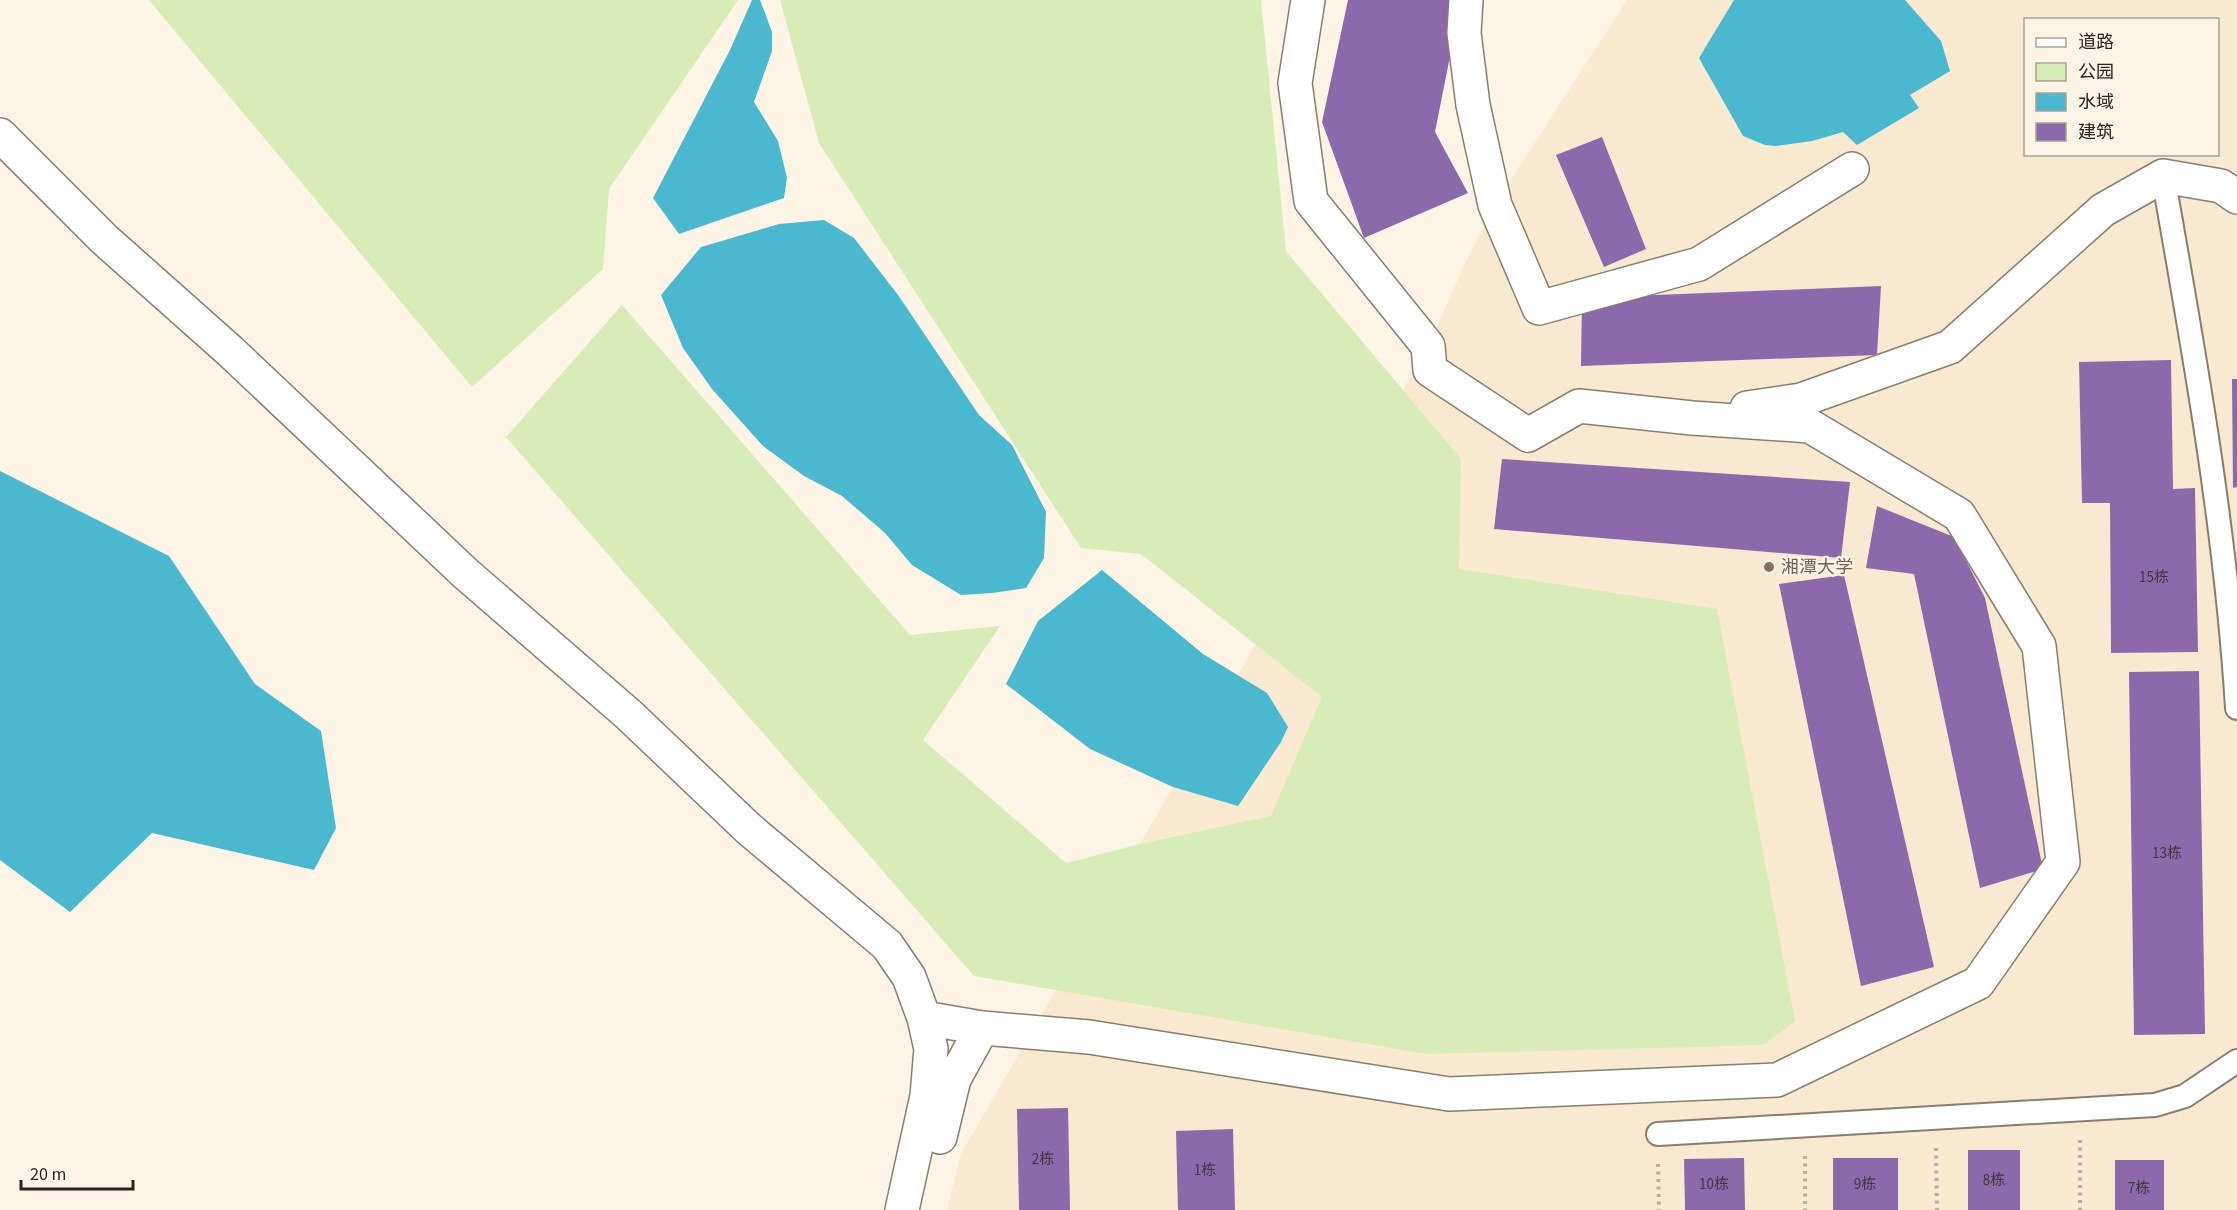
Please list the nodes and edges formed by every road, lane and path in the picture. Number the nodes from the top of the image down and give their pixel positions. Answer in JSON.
{"nodes":[{"id":1,"x":1308,"y":0,"type":"edge"},
{"id":2,"x":1466,"y":0,"type":"edge"},
{"id":3,"x":0,"y":135,"type":"edge"},
{"id":4,"x":1852,"y":169,"type":"dead end"},
{"id":5,"x":2163,"y":176,"type":"junction"},
{"id":6,"x":2237,"y":197,"type":"edge"},
{"id":7,"x":1692,"y":418,"type":"junction"},
{"id":8,"x":2237,"y":708,"type":"edge"},
{"id":9,"x":924,"y":1018,"type":"junction"},
{"id":10,"x":982,"y":1028,"type":"junction"},
{"id":11,"x":2237,"y":1061,"type":"edge"},
{"id":12,"x":2080,"y":1109,"type":"junction"},
{"id":13,"x":1936,"y":1117,"type":"junction"},
{"id":14,"x":1805,"y":1125,"type":"junction"},
{"id":15,"x":1658,"y":1134,"type":"joint"},
{"id":16,"x":902,"y":1210,"type":"edge"},
{"id":17,"x":923,"y":1210,"type":"edge"},
{"id":18,"x":1659,"y":1210,"type":"edge"},
{"id":19,"x":1805,"y":1210,"type":"edge"},
{"id":20,"x":1936,"y":1210,"type":"edge"},
{"id":21,"x":2080,"y":1210,"type":"edge"}],
"edges":[{"from":1,"to":7,"type":"street"},
{"from":2,"to":4,"type":"street"},
{"from":3,"to":9,"type":"street"},
{"from":5,"to":6,"type":"street"},
{"from":5,"to":7,"type":"street"},
{"from":5,"to":8,"type":"lane"},
{"from":7,"to":10,"type":"street"},
{"from":9,"to":10,"type":"street"},
{"from":9,"to":16,"type":"street"},
{"from":10,"to":17,"type":"street"},
{"from":11,"to":12,"type":"lane"},
{"from":12,"to":13,"type":"lane"},
{"from":12,"to":21,"type":"path"},
{"from":13,"to":14,"type":"lane"},
{"from":13,"to":20,"type":"path"},
{"from":14,"to":15,"type":"lane"},
{"from":14,"to":19,"type":"path"},
{"from":15,"to":18,"type":"path"}]}
